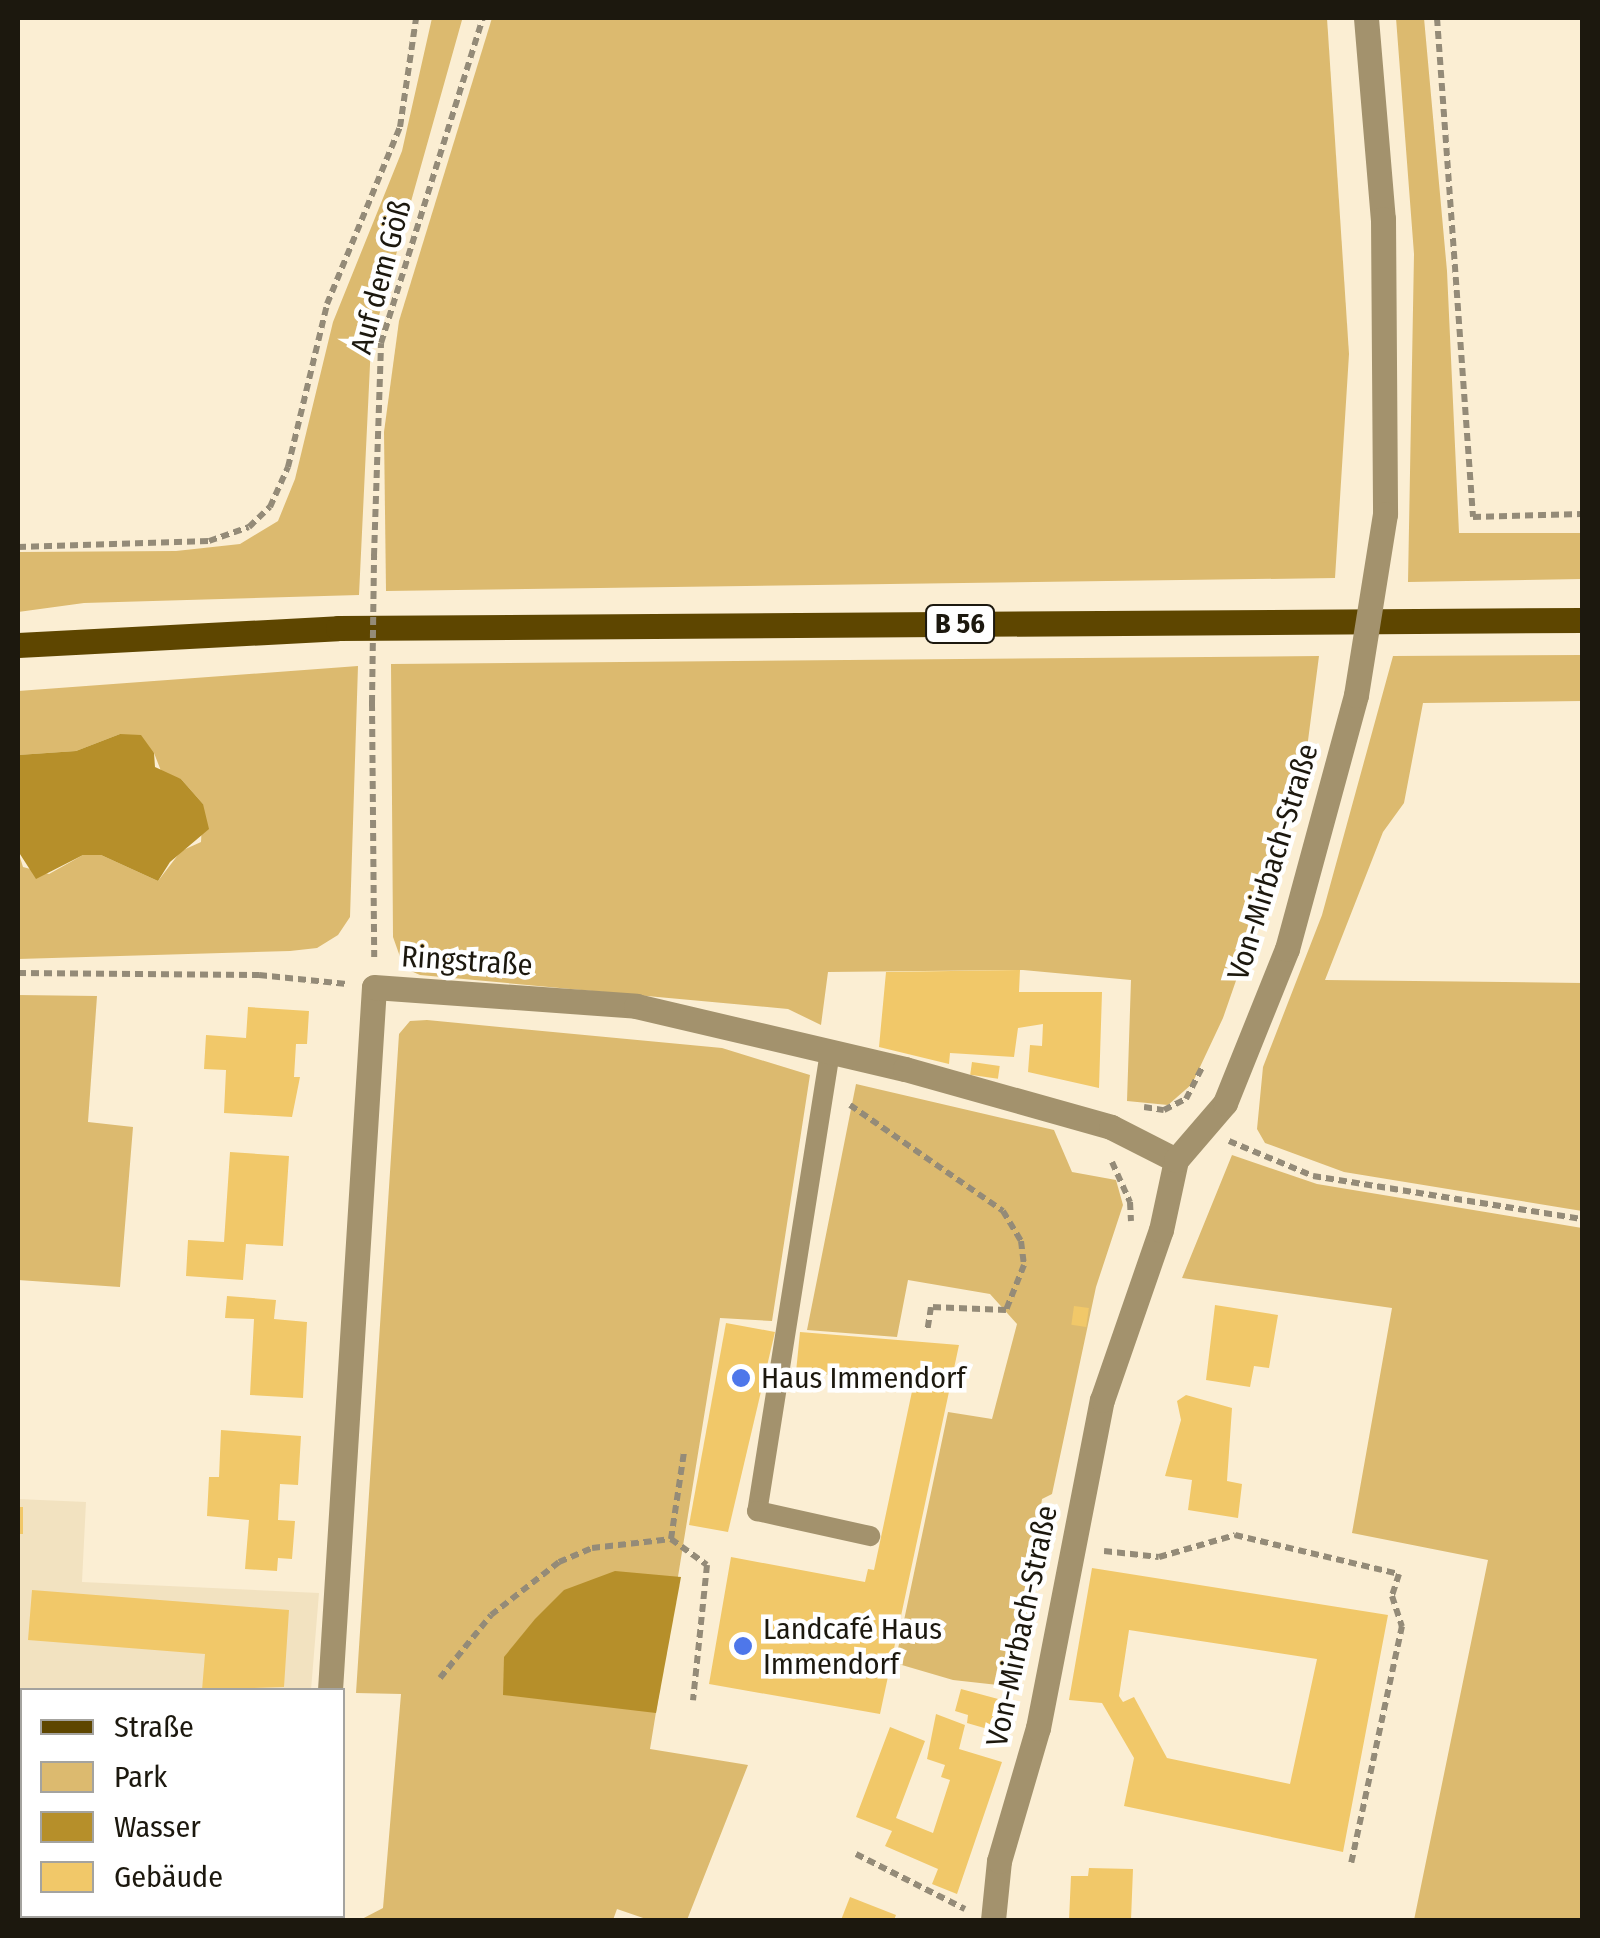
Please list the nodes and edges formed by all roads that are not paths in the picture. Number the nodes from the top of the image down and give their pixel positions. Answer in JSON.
{"nodes":[{"id":1,"x":1366,"y":18,"type":"edge"},
{"id":2,"x":1582,"y":620,"type":"edge"},
{"id":3,"x":18,"y":645,"type":"edge"},
{"id":4,"x":830,"y":1052,"type":"junction"},
{"id":5,"x":1176,"y":1160,"type":"junction"},
{"id":6,"x":870,"y":1536,"type":"dead end"},
{"id":7,"x":330,"y":1688,"type":"edge"},
{"id":8,"x":982,"y":1916,"type":"edge"}],
"edges":[{"from":1,"to":5,"type":"street","name":"Von-Mirbach-Straße","bridge":true},
{"from":2,"to":3,"type":"main road","number":"B 56"},
{"from":4,"to":5,"type":"street","name":"Ringstraße"},
{"from":4,"to":6,"type":"lane"},
{"from":4,"to":7,"type":"street","name":"Ringstraße"},
{"from":5,"to":8,"type":"street","name":"Von-Mirbach-Straße"}]}
